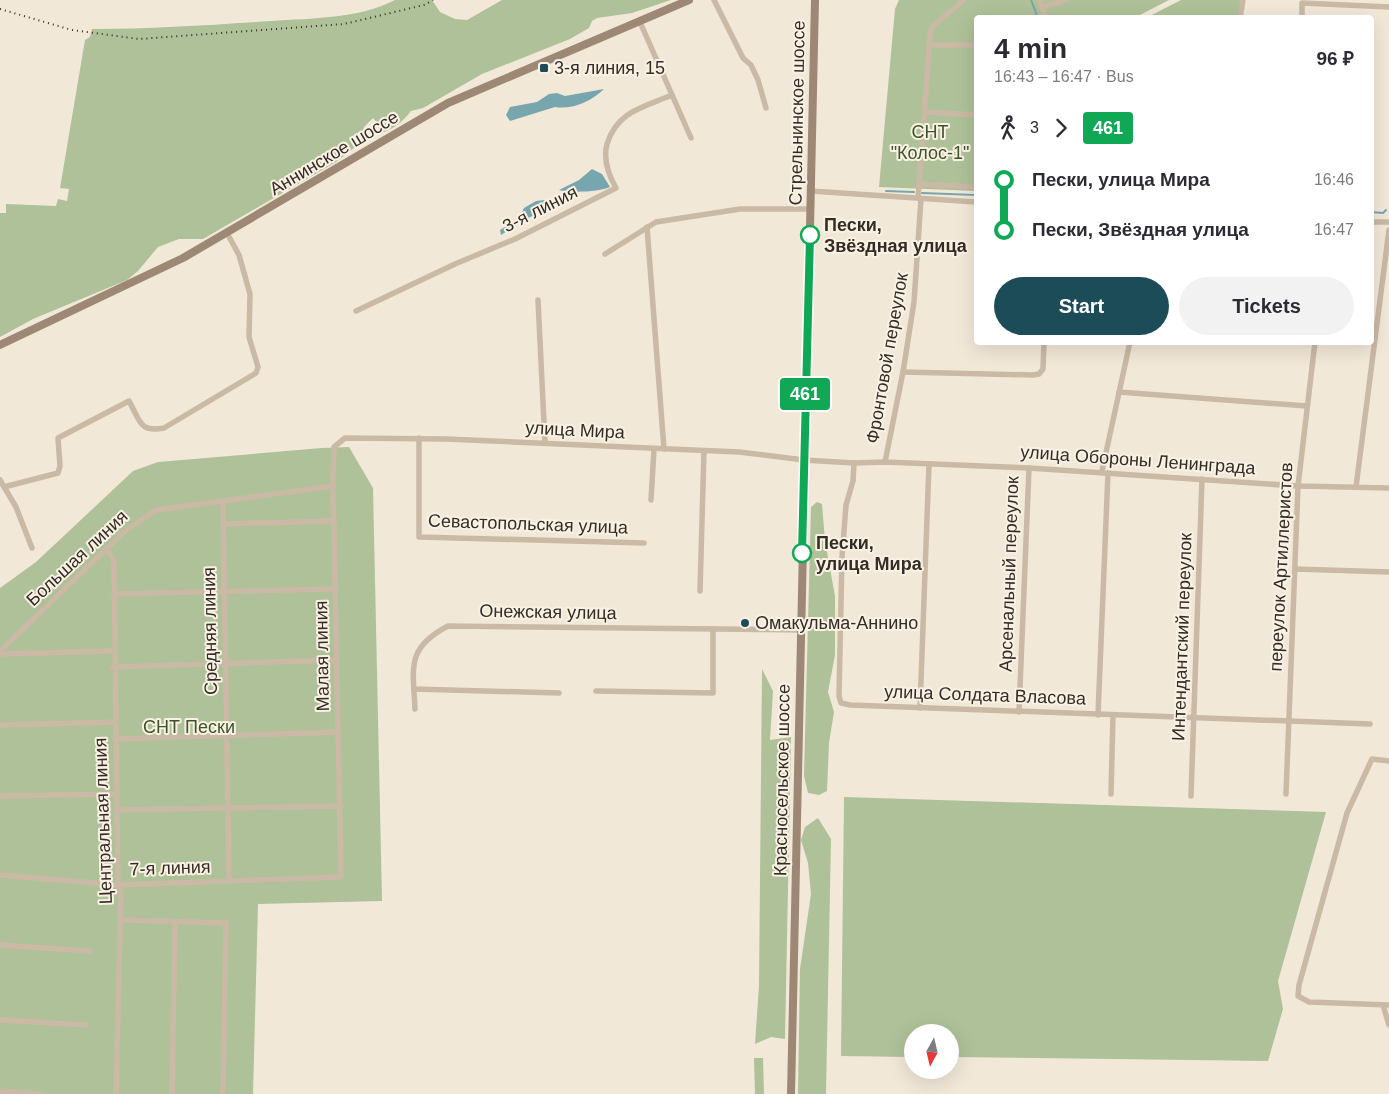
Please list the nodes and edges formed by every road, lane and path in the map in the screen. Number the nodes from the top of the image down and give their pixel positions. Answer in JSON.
{"nodes":[{"id":1,"x":689,"y":0,"type":"edge"},
{"id":2,"x":714,"y":0,"type":"edge"},
{"id":3,"x":815,"y":0,"type":"edge"},
{"id":4,"x":964,"y":0,"type":"edge"},
{"id":5,"x":1040,"y":0,"type":"edge"},
{"id":6,"x":1066,"y":0,"type":"edge"},
{"id":7,"x":1243,"y":0,"type":"edge"},
{"id":8,"x":1044,"y":7,"type":"junction"},
{"id":9,"x":1389,"y":7,"type":"edge"},
{"id":10,"x":1045,"y":15,"type":"edge"},
{"id":11,"x":1240,"y":15,"type":"edge"},
{"id":12,"x":1302,"y":15,"type":"edge"},
{"id":13,"x":640,"y":22,"type":"junction"},
{"id":14,"x":929,"y":45,"type":"junction"},
{"id":15,"x":974,"y":45,"type":"edge"},
{"id":16,"x":672,"y":95,"type":"junction"},
{"id":17,"x":766,"y":108,"type":"dead end"},
{"id":18,"x":924,"y":112,"type":"junction"},
{"id":19,"x":974,"y":115,"type":"edge"},
{"id":20,"x":691,"y":138,"type":"dead end"},
{"id":21,"x":919,"y":184,"type":"junction"},
{"id":22,"x":974,"y":187,"type":"edge"},
{"id":23,"x":811,"y":191,"type":"junction"},
{"id":24,"x":920,"y":198,"type":"junction"},
{"id":25,"x":974,"y":202,"type":"edge"},
{"id":26,"x":810,"y":209,"type":"junction"},
{"id":27,"x":1374,"y":222,"type":"edge"},
{"id":28,"x":1389,"y":222,"type":"edge"},
{"id":29,"x":647,"y":227,"type":"junction"},
{"id":30,"x":1389,"y":230,"type":"edge"},
{"id":31,"x":227,"y":233,"type":"junction"},
{"id":32,"x":605,"y":254,"type":"dead end"},
{"id":33,"x":538,"y":300,"type":"dead end"},
{"id":34,"x":356,"y":310,"type":"dead end"},
{"id":35,"x":0,"y":345,"type":"edge"},
{"id":36,"x":1044,"y":345,"type":"edge"},
{"id":37,"x":1129,"y":345,"type":"edge"},
{"id":38,"x":1315,"y":345,"type":"edge"},
{"id":39,"x":903,"y":372,"type":"junction"},
{"id":40,"x":1119,"y":392,"type":"junction"},
{"id":41,"x":1307,"y":406,"type":"junction"},
{"id":42,"x":345,"y":438,"type":"joint"},
{"id":43,"x":419,"y":438,"type":"junction"},
{"id":44,"x":545,"y":443,"type":"junction"},
{"id":45,"x":654,"y":448,"type":"junction"},
{"id":46,"x":664,"y":449,"type":"junction"},
{"id":47,"x":704,"y":451,"type":"junction"},
{"id":48,"x":885,"y":462,"type":"junction"},
{"id":49,"x":804,"y":463,"type":"junction"},
{"id":50,"x":854,"y":463,"type":"junction"},
{"id":51,"x":929,"y":464,"type":"junction"},
{"id":52,"x":1029,"y":468,"type":"junction"},
{"id":53,"x":1105,"y":472,"type":"junction"},
{"id":54,"x":1202,"y":479,"type":"junction"},
{"id":55,"x":0,"y":480,"type":"edge"},
{"id":56,"x":333,"y":486,"type":"junction"},
{"id":57,"x":1298,"y":486,"type":"junction"},
{"id":58,"x":4,"y":487,"type":"junction"},
{"id":59,"x":1356,"y":487,"type":"junction"},
{"id":60,"x":1389,"y":488,"type":"edge"},
{"id":61,"x":651,"y":500,"type":"dead end"},
{"id":62,"x":223,"y":501,"type":"junction"},
{"id":63,"x":334,"y":521,"type":"junction"},
{"id":64,"x":224,"y":524,"type":"junction"},
{"id":65,"x":644,"y":543,"type":"dead end"},
{"id":66,"x":32,"y":548,"type":"dead end"},
{"id":67,"x":107,"y":548,"type":"junction"},
{"id":68,"x":1295,"y":569,"type":"junction"},
{"id":69,"x":1389,"y":572,"type":"edge"},
{"id":70,"x":336,"y":589,"type":"junction"},
{"id":71,"x":700,"y":591,"type":"dead end"},
{"id":72,"x":224,"y":592,"type":"junction"},
{"id":73,"x":114,"y":594,"type":"junction"},
{"id":74,"x":713,"y":629,"type":"junction"},
{"id":75,"x":800,"y":630,"type":"junction"},
{"id":76,"x":113,"y":651,"type":"junction"},
{"id":77,"x":0,"y":652,"type":"edge"},
{"id":78,"x":338,"y":660,"type":"junction"},
{"id":79,"x":226,"y":663,"type":"junction"},
{"id":80,"x":113,"y":667,"type":"junction"},
{"id":81,"x":414,"y":689,"type":"junction"},
{"id":82,"x":596,"y":691,"type":"dead end"},
{"id":83,"x":559,"y":694,"type":"dead end"},
{"id":84,"x":920,"y":708,"type":"junction"},
{"id":85,"x":415,"y":709,"type":"dead end"},
{"id":86,"x":1019,"y":712,"type":"junction"},
{"id":87,"x":1098,"y":714,"type":"junction"},
{"id":88,"x":1113,"y":715,"type":"junction"},
{"id":89,"x":1194,"y":717,"type":"junction"},
{"id":90,"x":1289,"y":721,"type":"junction"},
{"id":91,"x":115,"y":722,"type":"junction"},
{"id":92,"x":1370,"y":724,"type":"dead end"},
{"id":93,"x":0,"y":725,"type":"edge"},
{"id":94,"x":339,"y":732,"type":"junction"},
{"id":95,"x":227,"y":736,"type":"junction"},
{"id":96,"x":115,"y":739,"type":"junction"},
{"id":97,"x":1389,"y":761,"type":"edge"},
{"id":98,"x":116,"y":794,"type":"junction"},
{"id":99,"x":1111,"y":794,"type":"dead end"},
{"id":100,"x":1286,"y":794,"type":"dead end"},
{"id":101,"x":0,"y":796,"type":"edge"},
{"id":102,"x":1191,"y":796,"type":"dead end"},
{"id":103,"x":341,"y":806,"type":"junction"},
{"id":104,"x":228,"y":808,"type":"junction"},
{"id":105,"x":116,"y":810,"type":"junction"},
{"id":106,"x":0,"y":875,"type":"edge"},
{"id":107,"x":341,"y":877,"type":"joint"},
{"id":108,"x":229,"y":881,"type":"junction"},
{"id":109,"x":118,"y":885,"type":"junction"},
{"id":110,"x":120,"y":920,"type":"junction"},
{"id":111,"x":175,"y":921,"type":"junction"},
{"id":112,"x":0,"y":945,"type":"edge"},
{"id":113,"x":90,"y":951,"type":"dead end"},
{"id":114,"x":1386,"y":1005,"type":"edge"},
{"id":115,"x":0,"y":1020,"type":"edge"},
{"id":116,"x":86,"y":1025,"type":"dead end"},
{"id":117,"x":1389,"y":1025,"type":"edge"},
{"id":118,"x":0,"y":1091,"type":"edge"},
{"id":119,"x":41,"y":1094,"type":"edge"},
{"id":120,"x":116,"y":1094,"type":"edge"},
{"id":121,"x":172,"y":1094,"type":"edge"},
{"id":122,"x":222,"y":1094,"type":"edge"},
{"id":123,"x":791,"y":1094,"type":"edge"}],
"edges":[{"from":1,"to":13,"type":"main road","name":"Аннинское шоссе"},
{"from":2,"to":17,"type":"street"},
{"from":3,"to":23,"type":"main road","name":"Стрельнинское шоссе"},
{"from":4,"to":14,"type":"street","name":"Фронтовой переулок"},
{"from":5,"to":8,"type":"street"},
{"from":6,"to":8,"type":"street"},
{"from":7,"to":11,"type":"street"},
{"from":8,"to":10,"type":"street"},
{"from":9,"to":12,"type":"street"},
{"from":13,"to":16,"type":"street"},
{"from":13,"to":31,"type":"main road","name":"Аннинское шоссе"},
{"from":14,"to":15,"type":"street"},
{"from":14,"to":18,"type":"street","name":"Фронтовой переулок"},
{"from":16,"to":20,"type":"street"},
{"from":16,"to":34,"type":"street","name":"3-я линия"},
{"from":18,"to":19,"type":"street"},
{"from":18,"to":21,"type":"street","name":"Фронтовой переулок"},
{"from":21,"to":22,"type":"street"},
{"from":21,"to":24,"type":"street","name":"Фронтовой переулок"},
{"from":23,"to":24,"type":"street"},
{"from":23,"to":26,"type":"main road","name":"Стрельнинское шоссе"},
{"from":24,"to":25,"type":"street"},
{"from":24,"to":39,"type":"street","name":"Фронтовой переулок"},
{"from":26,"to":29,"type":"street"},
{"from":26,"to":49,"type":"main road","name":"Стрельнинское шоссе"},
{"from":27,"to":28,"type":"street"},
{"from":29,"to":32,"type":"street"},
{"from":29,"to":46,"type":"street"},
{"from":30,"to":59,"type":"street"},
{"from":31,"to":35,"type":"main road","name":"Аннинское шоссе"},
{"from":31,"to":58,"type":"street"},
{"from":33,"to":44,"type":"street"},
{"from":36,"to":39,"type":"street"},
{"from":37,"to":40,"type":"street"},
{"from":38,"to":41,"type":"street","name":"переулок Артиллеристов"},
{"from":39,"to":48,"type":"street","name":"Фронтовой переулок"},
{"from":40,"to":41,"type":"street"},
{"from":40,"to":53,"type":"street"},
{"from":41,"to":57,"type":"street","name":"переулок Артиллеристов"},
{"from":42,"to":43,"type":"street","name":"улица Мира"},
{"from":42,"to":56,"type":"street","name":"Малая линия"},
{"from":43,"to":44,"type":"street","name":"улица Мира"},
{"from":43,"to":65,"type":"street","name":"Севастопольская улица"},
{"from":44,"to":45,"type":"street","name":"улица Мира"},
{"from":45,"to":46,"type":"street","name":"улица Мира"},
{"from":45,"to":61,"type":"street"},
{"from":46,"to":47,"type":"street","name":"улица Мира"},
{"from":47,"to":49,"type":"street","name":"улица Мира"},
{"from":47,"to":71,"type":"street"},
{"from":48,"to":50,"type":"street","name":"улица Обороны Ленинграда"},
{"from":48,"to":51,"type":"street","name":"улица Обороны Ленинграда"},
{"from":49,"to":50,"type":"street","name":"улица Мира"},
{"from":49,"to":75,"type":"main road","name":"Красносельское шоссе"},
{"from":50,"to":84,"type":"street","name":"улица Солдата Власова"},
{"from":51,"to":52,"type":"street","name":"улица Обороны Ленинграда"},
{"from":51,"to":84,"type":"street"},
{"from":52,"to":53,"type":"street","name":"улица Обороны Ленинграда"},
{"from":52,"to":86,"type":"street","name":"Арсенальный переулок"},
{"from":53,"to":54,"type":"street","name":"улица Обороны Ленинграда"},
{"from":53,"to":87,"type":"street"},
{"from":54,"to":57,"type":"street","name":"улица Обороны Ленинграда"},
{"from":54,"to":89,"type":"street","name":"Интендантский переулок"},
{"from":55,"to":58,"type":"street"},
{"from":56,"to":62,"type":"street","name":"Большая линия"},
{"from":56,"to":63,"type":"street","name":"Малая линия"},
{"from":57,"to":59,"type":"street","name":"улица Обороны Ленинграда"},
{"from":57,"to":68,"type":"street","name":"переулок Артиллеристов"},
{"from":58,"to":66,"type":"street"},
{"from":59,"to":60,"type":"street","name":"улица Обороны Ленинграда"},
{"from":62,"to":64,"type":"street","name":"Средняя линия"},
{"from":62,"to":67,"type":"street","name":"Большая линия"},
{"from":63,"to":64,"type":"street"},
{"from":63,"to":70,"type":"street","name":"Малая линия"},
{"from":64,"to":72,"type":"street","name":"Средняя линия"},
{"from":67,"to":73,"type":"street","name":"Центральная линия"},
{"from":67,"to":77,"type":"street","name":"Большая линия"},
{"from":68,"to":69,"type":"street"},
{"from":68,"to":90,"type":"street","name":"переулок Артиллеристов"},
{"from":70,"to":72,"type":"street"},
{"from":70,"to":78,"type":"street","name":"Малая линия"},
{"from":72,"to":73,"type":"street"},
{"from":72,"to":79,"type":"street","name":"Средняя линия"},
{"from":73,"to":76,"type":"street","name":"Центральная линия"},
{"from":74,"to":75,"type":"street","name":"Онежская улица"},
{"from":74,"to":81,"type":"street","name":"Онежская улица"},
{"from":74,"to":82,"type":"street"},
{"from":75,"to":123,"type":"main road","name":"Красносельское шоссе"},
{"from":76,"to":77,"type":"street"},
{"from":76,"to":80,"type":"street","name":"Центральная линия"},
{"from":78,"to":79,"type":"street"},
{"from":78,"to":94,"type":"street","name":"Малая линия"},
{"from":79,"to":80,"type":"street"},
{"from":79,"to":95,"type":"street","name":"Средняя линия"},
{"from":80,"to":91,"type":"street","name":"Центральная линия"},
{"from":81,"to":83,"type":"street"},
{"from":81,"to":85,"type":"street","name":"Онежская улица"},
{"from":84,"to":86,"type":"street","name":"улица Солдата Власова"},
{"from":86,"to":87,"type":"street","name":"улица Солдата Власова"},
{"from":87,"to":88,"type":"street","name":"улица Солдата Власова"},
{"from":88,"to":89,"type":"street","name":"улица Солдата Власова"},
{"from":88,"to":99,"type":"street"},
{"from":89,"to":90,"type":"street","name":"улица Солдата Власова"},
{"from":89,"to":102,"type":"street","name":"Интендантский переулок"},
{"from":90,"to":92,"type":"street","name":"улица Солдата Власова"},
{"from":90,"to":100,"type":"street","name":"переулок Артиллеристов"},
{"from":91,"to":93,"type":"street"},
{"from":91,"to":96,"type":"street","name":"Центральная линия"},
{"from":94,"to":95,"type":"street"},
{"from":94,"to":103,"type":"street","name":"Малая линия"},
{"from":95,"to":96,"type":"street"},
{"from":95,"to":104,"type":"street","name":"Средняя линия"},
{"from":96,"to":98,"type":"street","name":"Центральная линия"},
{"from":97,"to":114,"type":"street"},
{"from":98,"to":101,"type":"street"},
{"from":98,"to":105,"type":"street","name":"Центральная линия"},
{"from":103,"to":104,"type":"street"},
{"from":103,"to":107,"type":"street","name":"Малая линия"},
{"from":104,"to":105,"type":"street"},
{"from":104,"to":108,"type":"street","name":"Средняя линия"},
{"from":105,"to":109,"type":"street","name":"Центральная линия"},
{"from":106,"to":109,"type":"street","name":"7-я линия"},
{"from":107,"to":108,"type":"street","name":"7-я линия"},
{"from":108,"to":109,"type":"street","name":"7-я линия"},
{"from":109,"to":110,"type":"street","name":"Центральная линия"},
{"from":110,"to":111,"type":"street"},
{"from":110,"to":120,"type":"street","name":"Центральная линия"},
{"from":111,"to":121,"type":"street"},
{"from":111,"to":122,"type":"street"},
{"from":112,"to":113,"type":"street"},
{"from":114,"to":117,"type":"street"},
{"from":115,"to":116,"type":"street"},
{"from":118,"to":119,"type":"street"}]}
